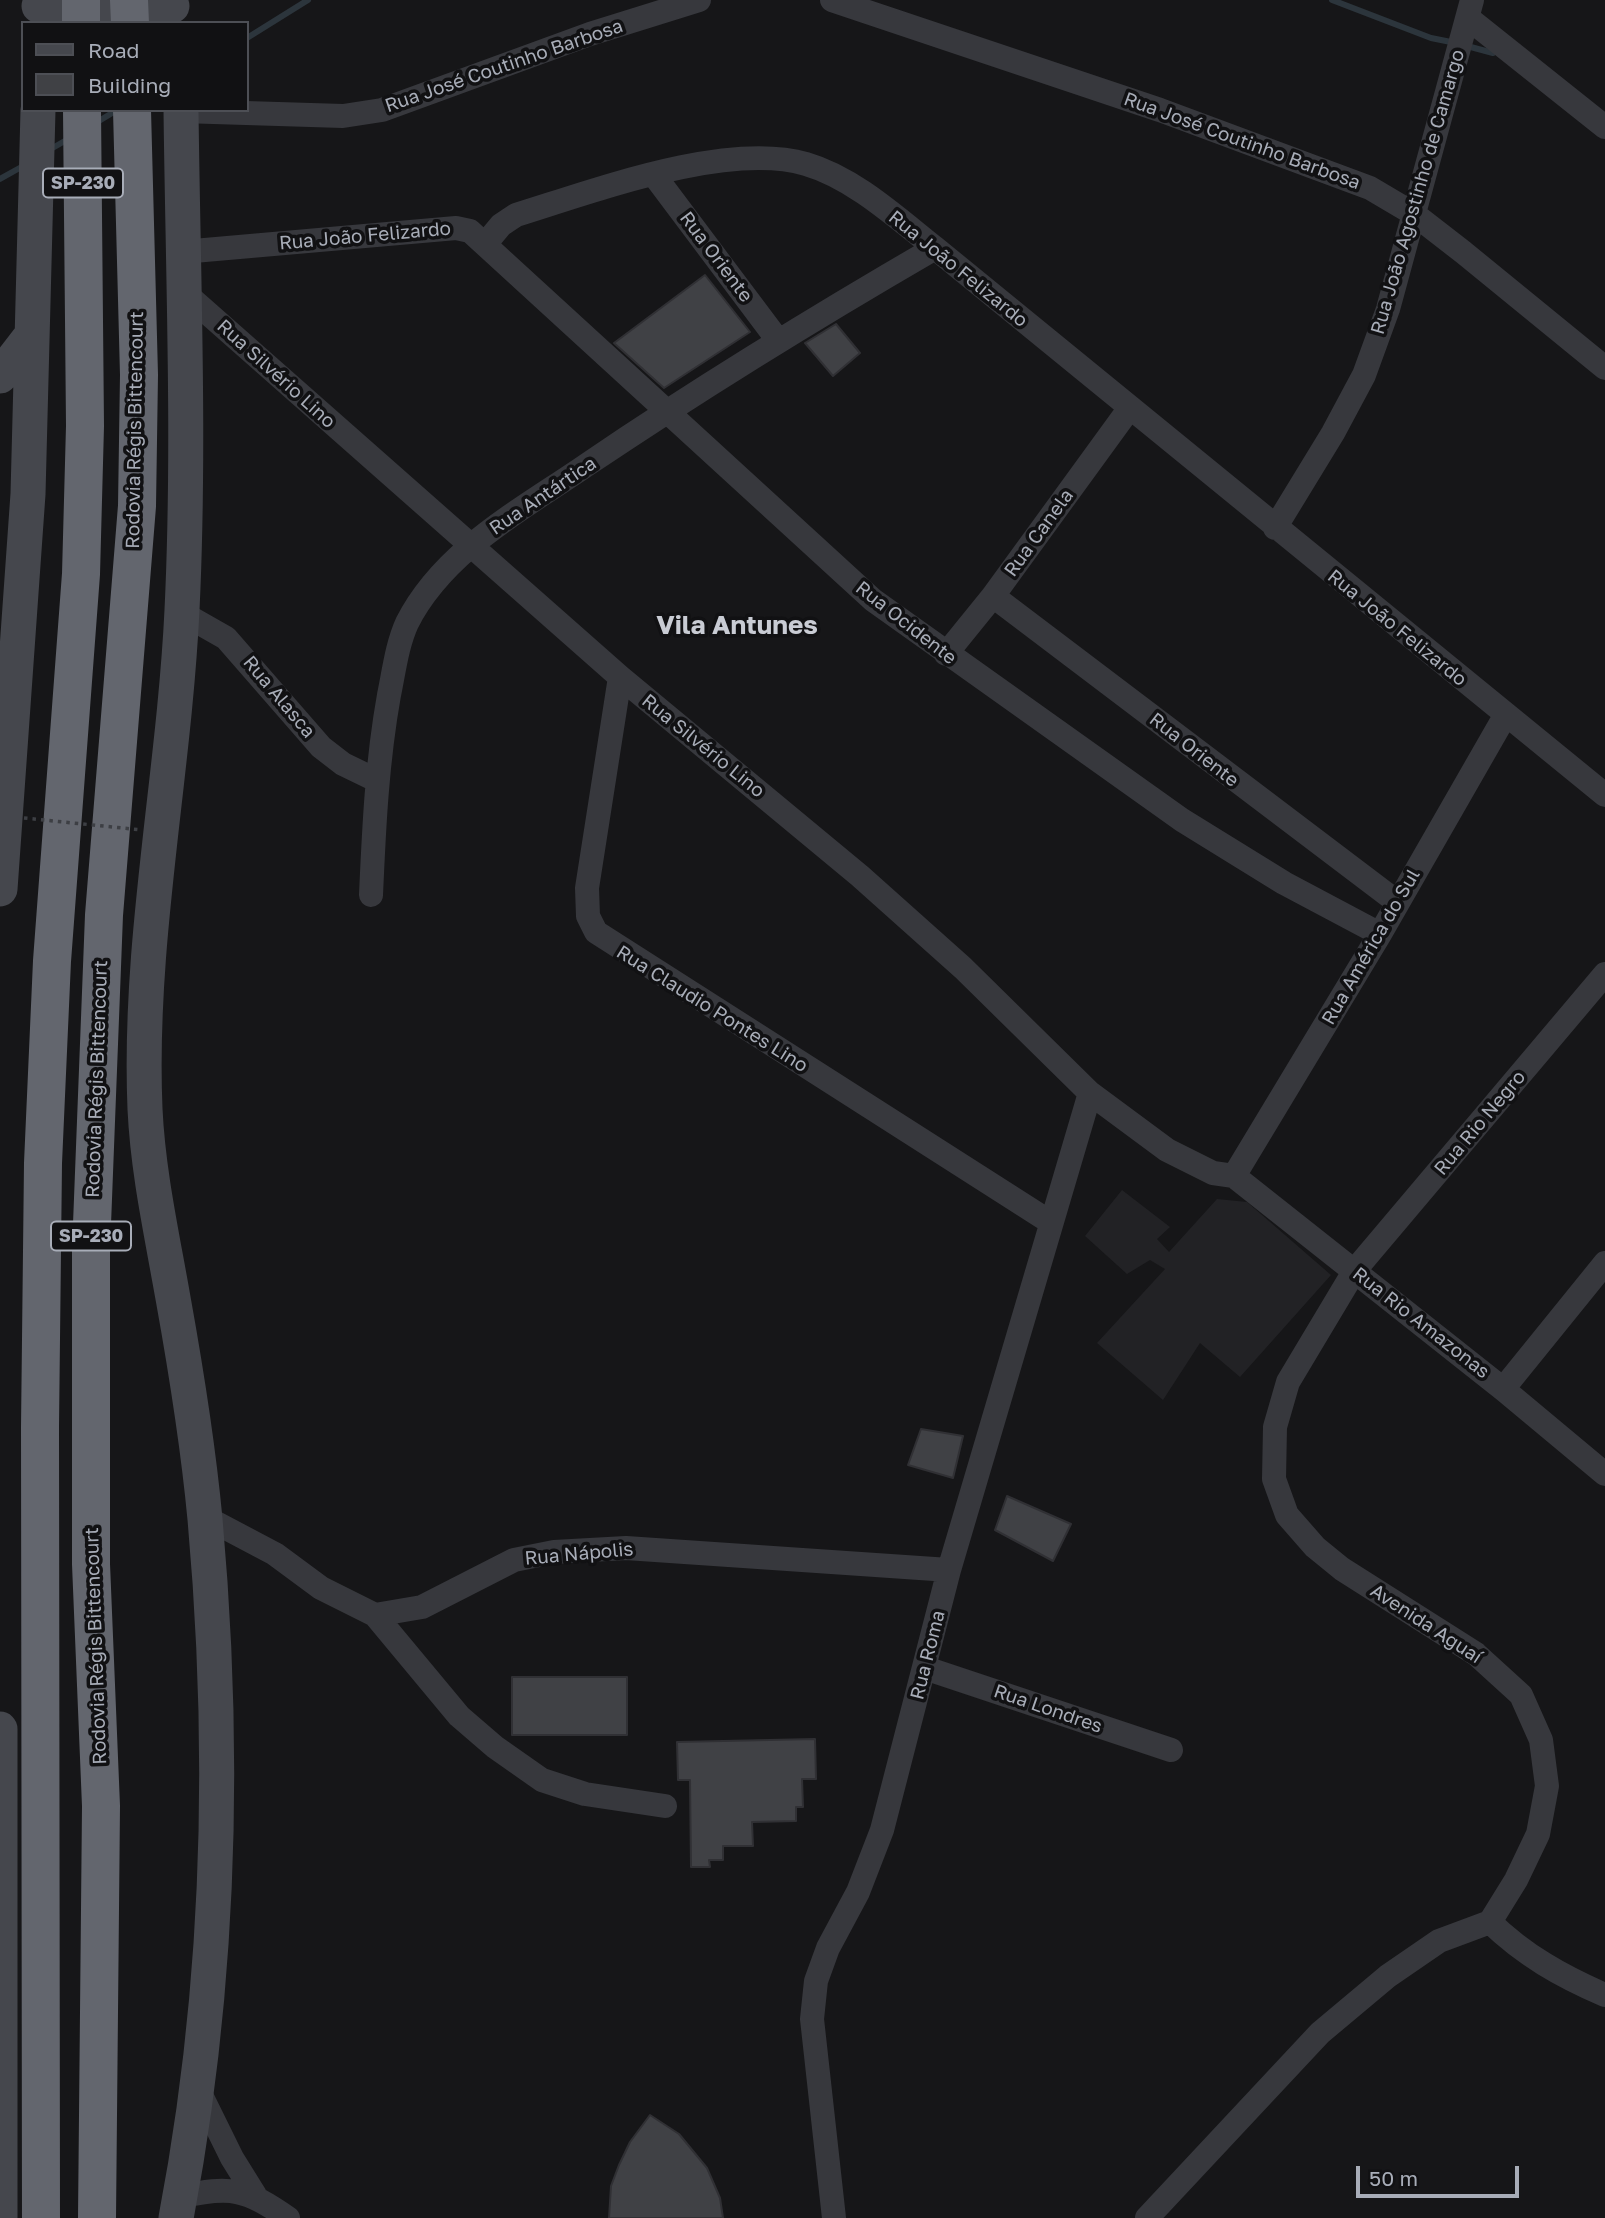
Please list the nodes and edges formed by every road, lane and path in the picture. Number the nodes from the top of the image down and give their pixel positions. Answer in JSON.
{"nodes":[{"id":1,"x":81,"y":0,"type":"edge"},
{"id":2,"x":129,"y":0,"type":"edge"},
{"id":3,"x":699,"y":0,"type":"edge"},
{"id":4,"x":832,"y":0,"type":"edge"},
{"id":5,"x":39,"y":10,"type":"edge"},
{"id":6,"x":173,"y":10,"type":"edge"},
{"id":7,"x":1468,"y":17,"type":"edge"},
{"id":8,"x":81,"y":21,"type":"edge"},
{"id":9,"x":130,"y":21,"type":"edge"},
{"id":10,"x":37,"y":112,"type":"edge"},
{"id":11,"x":82,"y":112,"type":"edge"},
{"id":12,"x":132,"y":112,"type":"edge"},
{"id":13,"x":181,"y":112,"type":"edge"},
{"id":14,"x":235,"y":112,"type":"edge"},
{"id":15,"x":1605,"y":127,"type":"edge"},
{"id":16,"x":654,"y":175,"type":"junction"},
{"id":17,"x":1415,"y":214,"type":"junction"},
{"id":18,"x":486,"y":243,"type":"junction"},
{"id":19,"x":935,"y":248,"type":"junction"},
{"id":20,"x":182,"y":251,"type":"junction"},
{"id":21,"x":185,"y":293,"type":"junction"},
{"id":22,"x":31,"y":336,"type":"junction"},
{"id":23,"x":777,"y":339,"type":"junction"},
{"id":24,"x":1605,"y":368,"type":"edge"},
{"id":25,"x":0,"y":376,"type":"edge"},
{"id":26,"x":1129,"y":409,"type":"junction"},
{"id":27,"x":666,"y":412,"type":"junction"},
{"id":28,"x":15,"y":426,"type":"edge"},
{"id":29,"x":0,"y":468,"type":"edge"},
{"id":30,"x":28,"y":495,"type":"junction"},
{"id":31,"x":1275,"y":528,"type":"junction"},
{"id":32,"x":470,"y":546,"type":"junction"},
{"id":33,"x":993,"y":596,"type":"junction"},
{"id":34,"x":182,"y":613,"type":"junction"},
{"id":35,"x":946,"y":654,"type":"junction"},
{"id":36,"x":620,"y":677,"type":"junction"},
{"id":37,"x":1505,"y":716,"type":"junction"},
{"id":38,"x":376,"y":780,"type":"junction"},
{"id":39,"x":1605,"y":795,"type":"edge"},
{"id":40,"x":24,"y":818,"type":"dead end"},
{"id":41,"x":142,"y":830,"type":"dead end"},
{"id":42,"x":0,"y":889,"type":"edge"},
{"id":43,"x":371,"y":895,"type":"dead end"},
{"id":44,"x":1397,"y":902,"type":"junction"},
{"id":45,"x":1380,"y":934,"type":"junction"},
{"id":46,"x":1605,"y":974,"type":"edge"},
{"id":47,"x":1090,"y":1093,"type":"junction"},
{"id":48,"x":1234,"y":1176,"type":"junction"},
{"id":49,"x":1050,"y":1222,"type":"junction"},
{"id":50,"x":1605,"y":1263,"type":"edge"},
{"id":51,"x":1355,"y":1270,"type":"junction"},
{"id":52,"x":1503,"y":1389,"type":"junction"},
{"id":53,"x":1605,"y":1474,"type":"edge"},
{"id":54,"x":205,"y":1517,"type":"junction"},
{"id":55,"x":949,"y":1570,"type":"junction"},
{"id":56,"x":375,"y":1615,"type":"junction"},
{"id":57,"x":925,"y":1668,"type":"junction"},
{"id":58,"x":0,"y":1729,"type":"edge"},
{"id":59,"x":1171,"y":1751,"type":"dead end"},
{"id":60,"x":666,"y":1806,"type":"dead end"},
{"id":61,"x":1490,"y":1922,"type":"junction"},
{"id":62,"x":1605,"y":1995,"type":"edge"},
{"id":63,"x":199,"y":2091,"type":"junction"},
{"id":64,"x":255,"y":2195,"type":"junction"},
{"id":65,"x":178,"y":2207,"type":"edge"},
{"id":66,"x":0,"y":2218,"type":"edge"},
{"id":67,"x":41,"y":2218,"type":"edge"},
{"id":68,"x":97,"y":2218,"type":"edge"},
{"id":69,"x":288,"y":2218,"type":"edge"},
{"id":70,"x":834,"y":2218,"type":"edge"},
{"id":71,"x":1147,"y":2218,"type":"edge"}],
"edges":[{"from":1,"to":8,"type":"highway","bridge":true},
{"from":2,"to":9,"type":"highway","bridge":true},
{"from":3,"to":14,"type":"street","name":"Rua José Coutinho Barbosa"},
{"from":4,"to":17,"type":"street","name":"Rua José Coutinho Barbosa"},
{"from":5,"to":6,"type":"street"},
{"from":7,"to":15,"type":"street"},
{"from":7,"to":17,"type":"street","name":"Rua João Agostinho de Camargo"},
{"from":10,"to":22,"type":"street"},
{"from":11,"to":67,"type":"highway","number":"SP-230"},
{"from":12,"to":68,"type":"highway","name":"Rodovia Régis Bittencourt","number":"SP-230"},
{"from":13,"to":20,"type":"street"},
{"from":16,"to":18,"type":"street","name":"Rua João Felizardo"},
{"from":16,"to":19,"type":"street","name":"Rua João Felizardo"},
{"from":16,"to":23,"type":"street","name":"Rua Oriente"},
{"from":17,"to":24,"type":"street","name":"Rua José Coutinho Barbosa"},
{"from":17,"to":31,"type":"street","name":"Rua João Agostinho de Camargo"},
{"from":18,"to":20,"type":"street","name":"Rua João Felizardo"},
{"from":18,"to":27,"type":"street","name":"Rua Ocidente"},
{"from":19,"to":23,"type":"street","name":"Rua Antártica"},
{"from":19,"to":26,"type":"street","name":"Rua João Felizardo"},
{"from":20,"to":21,"type":"street"},
{"from":21,"to":32,"type":"street","name":"Rua Silvério Lino"},
{"from":21,"to":34,"type":"street"},
{"from":22,"to":25,"type":"street"},
{"from":22,"to":28,"type":"street"},
{"from":23,"to":27,"type":"street","name":"Rua Antártica"},
{"from":26,"to":31,"type":"street","name":"Rua João Felizardo"},
{"from":26,"to":33,"type":"street","name":"Rua Canela"},
{"from":27,"to":32,"type":"street","name":"Rua Antártica"},
{"from":27,"to":35,"type":"street","name":"Rua Ocidente"},
{"from":28,"to":30,"type":"street"},
{"from":29,"to":30,"type":"street"},
{"from":30,"to":42,"type":"street"},
{"from":31,"to":37,"type":"street","name":"Rua João Felizardo"},
{"from":32,"to":36,"type":"street","name":"Rua Silvério Lino"},
{"from":32,"to":38,"type":"street","name":"Rua Antártica"},
{"from":33,"to":35,"type":"street","name":"Rua Canela"},
{"from":33,"to":44,"type":"street","name":"Rua Oriente"},
{"from":34,"to":38,"type":"street","name":"Rua Alasca"},
{"from":34,"to":54,"type":"street"},
{"from":35,"to":45,"type":"street","name":"Rua Ocidente"},
{"from":36,"to":47,"type":"street","name":"Rua Silvério Lino"},
{"from":36,"to":49,"type":"street","name":"Rua Claudio Pontes Lino"},
{"from":37,"to":39,"type":"street","name":"Rua João Felizardo"},
{"from":37,"to":44,"type":"street","name":"Rua América do Sul"},
{"from":38,"to":43,"type":"street","name":"Rua Antártica"},
{"from":40,"to":41,"type":"path","bridge":true},
{"from":44,"to":45,"type":"street","name":"Rua América do Sul"},
{"from":45,"to":48,"type":"street","name":"Rua América do Sul"},
{"from":46,"to":51,"type":"street","name":"Rua Rio Negro"},
{"from":47,"to":48,"type":"street","name":"Rua Silvério Lino"},
{"from":47,"to":49,"type":"street","name":"Rua Roma"},
{"from":48,"to":51,"type":"street","name":"Rua Rio Amazonas"},
{"from":49,"to":55,"type":"street","name":"Rua Roma"},
{"from":50,"to":52,"type":"street"},
{"from":51,"to":52,"type":"street","name":"Rua Rio Amazonas"},
{"from":51,"to":61,"type":"street","name":"Avenida Aguaí"},
{"from":52,"to":53,"type":"street","name":"Rua Rio Amazonas"},
{"from":54,"to":56,"type":"street"},
{"from":54,"to":63,"type":"street"},
{"from":55,"to":56,"type":"street","name":"Rua Nápolis"},
{"from":55,"to":57,"type":"street","name":"Rua Roma"},
{"from":56,"to":60,"type":"street"},
{"from":57,"to":59,"type":"street","name":"Rua Londres"},
{"from":57,"to":70,"type":"street","name":"Rua Roma"},
{"from":58,"to":66,"type":"street"},
{"from":61,"to":62,"type":"street"},
{"from":61,"to":71,"type":"street"},
{"from":63,"to":64,"type":"street"},
{"from":63,"to":65,"type":"street"},
{"from":64,"to":65,"type":"street"},
{"from":64,"to":69,"type":"street"}]}
